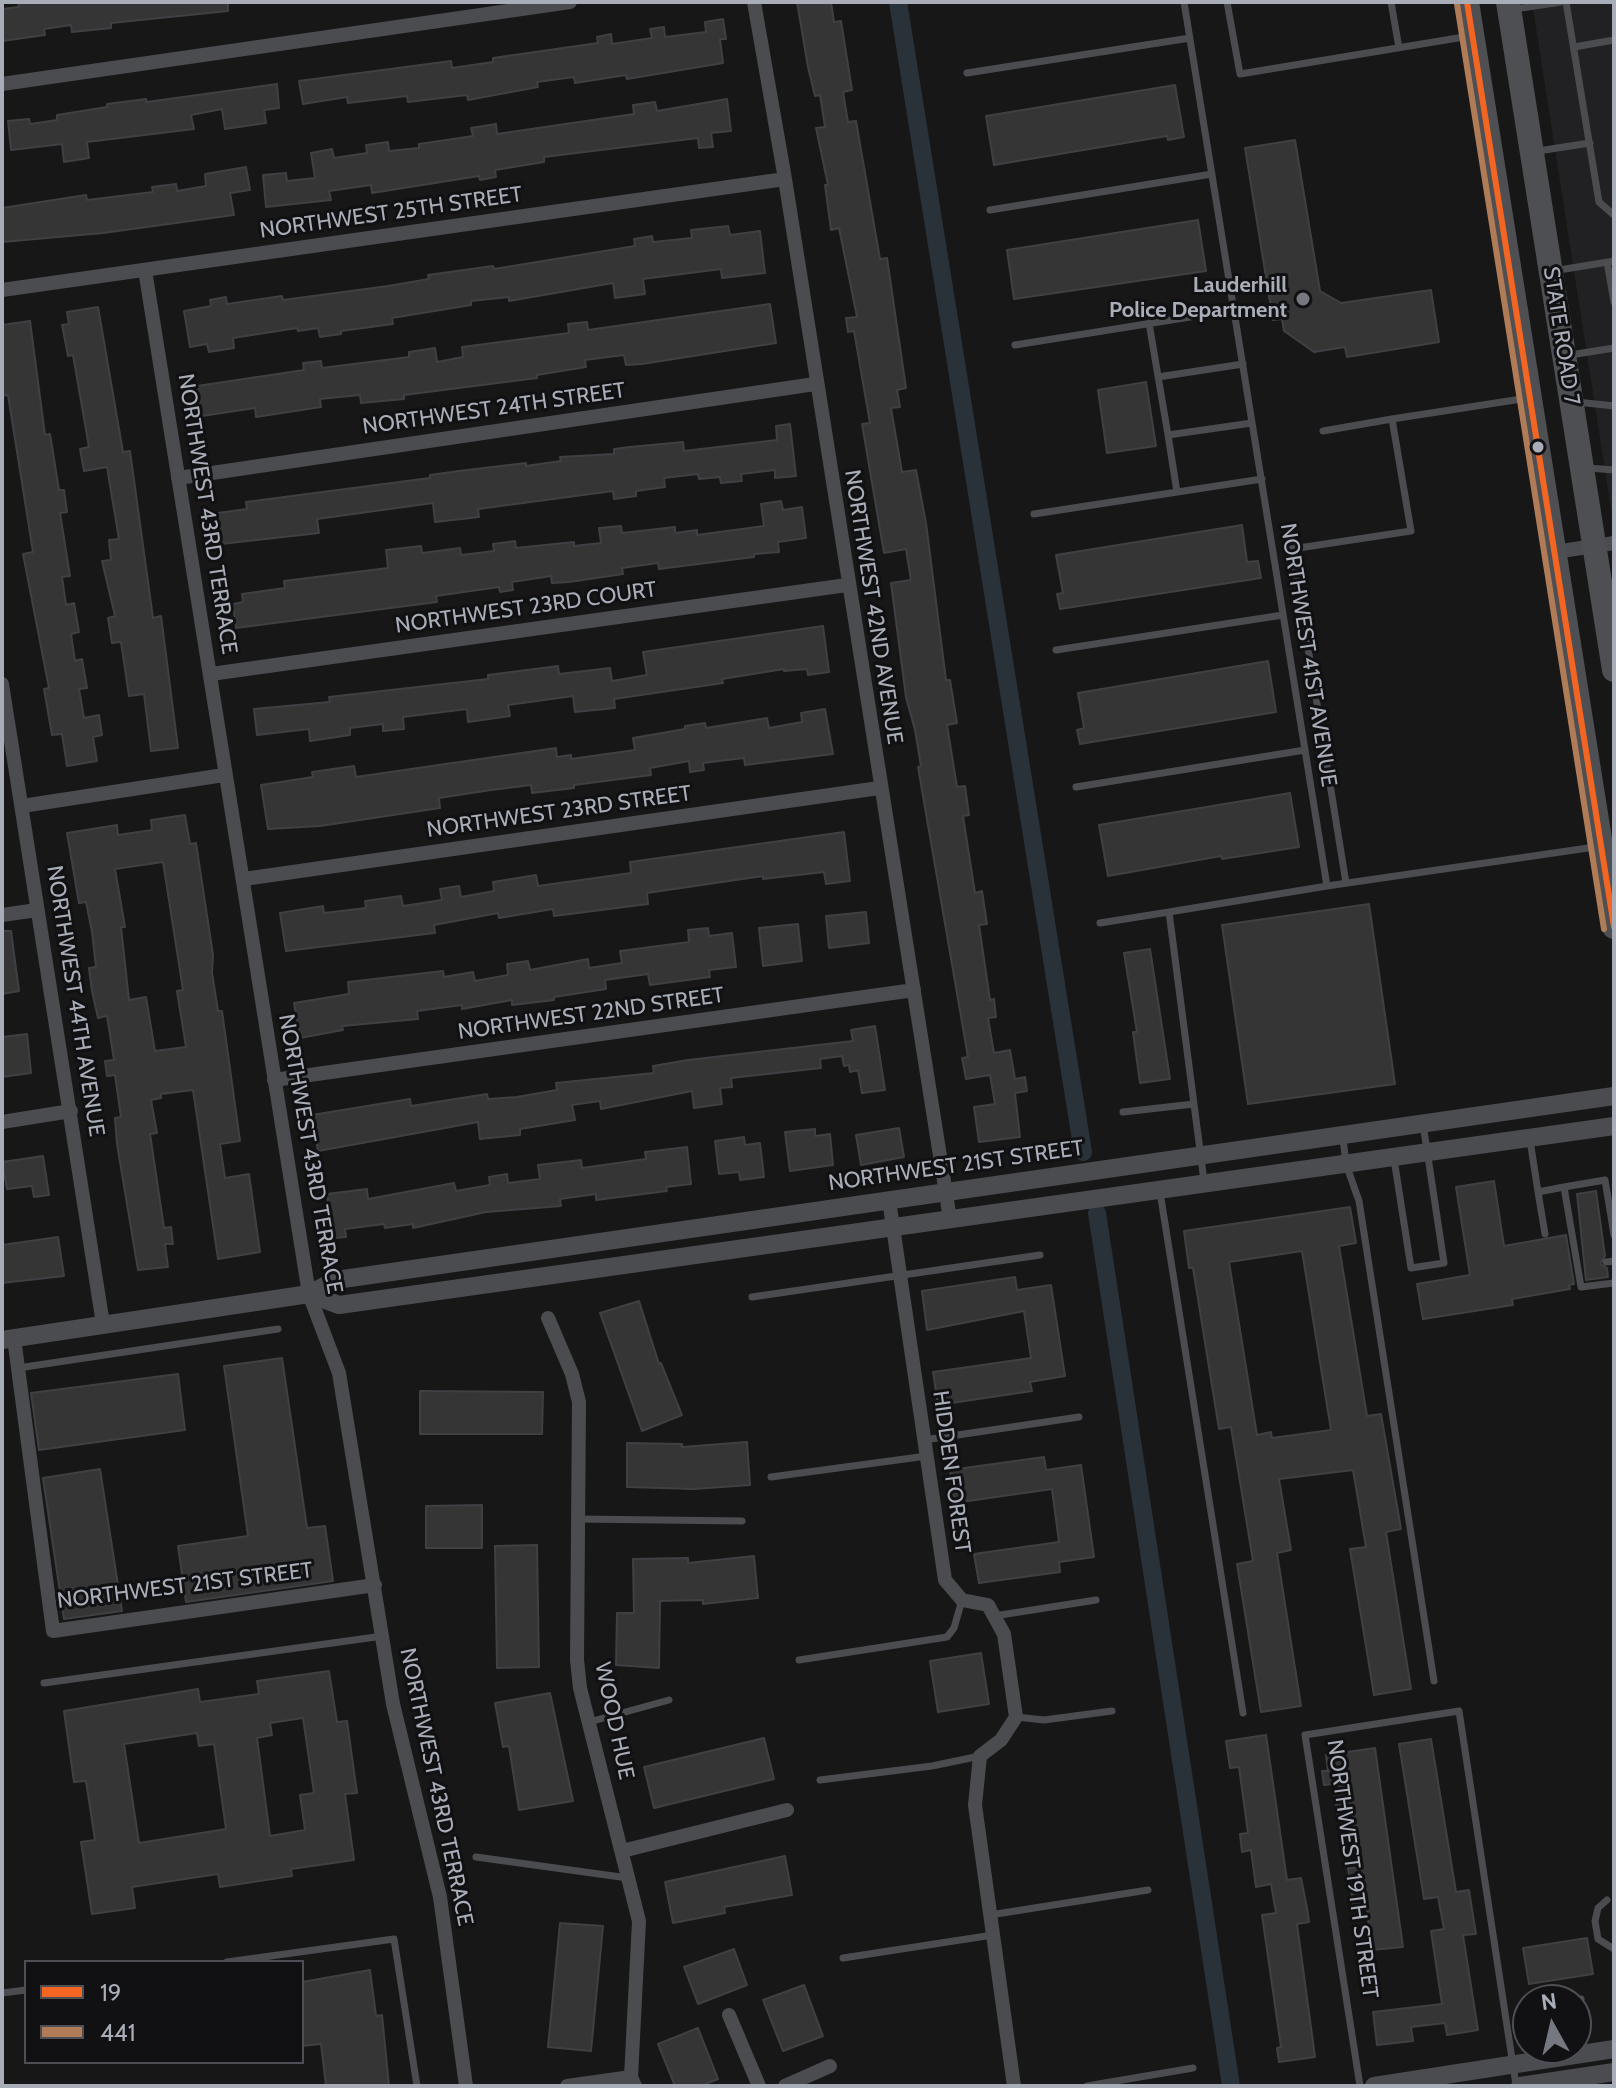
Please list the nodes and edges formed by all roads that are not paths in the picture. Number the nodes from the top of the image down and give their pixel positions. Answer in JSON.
{"nodes":[{"id":1,"x":570,"y":2,"type":"edge"},
{"id":2,"x":754,"y":2,"type":"edge"},
{"id":3,"x":1184,"y":2,"type":"edge"},
{"id":4,"x":1227,"y":2,"type":"edge"},
{"id":5,"x":1391,"y":2,"type":"edge"},
{"id":6,"x":1467,"y":2,"type":"edge"},
{"id":7,"x":1564,"y":2,"type":"edge"},
{"id":8,"x":1508,"y":6,"type":"edge"},
{"id":9,"x":1472,"y":36,"type":"junction"},
{"id":10,"x":1190,"y":38,"type":"junction"},
{"id":11,"x":1614,"y":40,"type":"edge"},
{"id":12,"x":1574,"y":47,"type":"junction"},
{"id":13,"x":1399,"y":48,"type":"junction"},
{"id":14,"x":967,"y":73,"type":"dead end"},
{"id":15,"x":2,"y":84,"type":"edge"},
{"id":16,"x":1590,"y":143,"type":"junction"},
{"id":17,"x":1532,"y":152,"type":"junction"},
{"id":18,"x":1212,"y":174,"type":"junction"},
{"id":19,"x":785,"y":179,"type":"junction"},
{"id":20,"x":990,"y":210,"type":"dead end"},
{"id":21,"x":1614,"y":215,"type":"edge"},
{"id":22,"x":1610,"y":262,"type":"edge"},
{"id":23,"x":145,"y":270,"type":"junction"},
{"id":24,"x":1551,"y":271,"type":"junction"},
{"id":25,"x":2,"y":290,"type":"edge"},
{"id":26,"x":1614,"y":302,"type":"edge"},
{"id":27,"x":1234,"y":310,"type":"junction"},
{"id":28,"x":1149,"y":323,"type":"junction"},
{"id":29,"x":1015,"y":345,"type":"dead end"},
{"id":30,"x":1614,"y":348,"type":"edge"},
{"id":31,"x":1564,"y":356,"type":"junction"},
{"id":32,"x":1243,"y":364,"type":"junction"},
{"id":33,"x":1158,"y":377,"type":"junction"},
{"id":34,"x":815,"y":384,"type":"junction"},
{"id":35,"x":1530,"y":398,"type":"junction"},
{"id":36,"x":1571,"y":401,"type":"junction"},
{"id":37,"x":1614,"y":406,"type":"edge"},
{"id":38,"x":1392,"y":419,"type":"junction"},
{"id":39,"x":1252,"y":423,"type":"junction"},
{"id":40,"x":1323,"y":431,"type":"dead end"},
{"id":41,"x":1168,"y":435,"type":"junction"},
{"id":42,"x":1581,"y":467,"type":"junction"},
{"id":43,"x":1614,"y":470,"type":"edge"},
{"id":44,"x":178,"y":478,"type":"junction"},
{"id":45,"x":1262,"y":479,"type":"junction"},
{"id":46,"x":1177,"y":492,"type":"junction"},
{"id":47,"x":1034,"y":514,"type":"dead end"},
{"id":48,"x":1604,"y":545,"type":"edge"},
{"id":49,"x":1555,"y":552,"type":"junction"},
{"id":50,"x":847,"y":585,"type":"junction"},
{"id":51,"x":1283,"y":615,"type":"junction"},
{"id":52,"x":1056,"y":650,"type":"dead end"},
{"id":53,"x":1614,"y":670,"type":"edge"},
{"id":54,"x":211,"y":674,"type":"junction"},
{"id":55,"x":2,"y":684,"type":"edge"},
{"id":56,"x":4,"y":706,"type":"edge"},
{"id":57,"x":1305,"y":750,"type":"junction"},
{"id":58,"x":224,"y":775,"type":"junction"},
{"id":59,"x":1076,"y":787,"type":"dead end"},
{"id":60,"x":879,"y":788,"type":"junction"},
{"id":61,"x":22,"y":806,"type":"junction"},
{"id":62,"x":1601,"y":846,"type":"junction"},
{"id":63,"x":244,"y":879,"type":"junction"},
{"id":64,"x":1346,"y":883,"type":"junction"},
{"id":65,"x":1327,"y":886,"type":"junction"},
{"id":66,"x":37,"y":910,"type":"junction"},
{"id":67,"x":1169,"y":912,"type":"junction"},
{"id":68,"x":2,"y":915,"type":"edge"},
{"id":69,"x":1100,"y":923,"type":"dead end"},
{"id":70,"x":1614,"y":927,"type":"edge"},
{"id":71,"x":914,"y":990,"type":"junction"},
{"id":72,"x":274,"y":1080,"type":"junction"},
{"id":73,"x":1614,"y":1096,"type":"edge"},
{"id":74,"x":1194,"y":1104,"type":"junction"},
{"id":75,"x":71,"y":1111,"type":"junction"},
{"id":76,"x":1123,"y":1112,"type":"dead end"},
{"id":77,"x":2,"y":1122,"type":"edge"},
{"id":78,"x":1423,"y":1124,"type":"junction"},
{"id":79,"x":1614,"y":1126,"type":"edge"},
{"id":80,"x":1342,"y":1136,"type":"junction"},
{"id":81,"x":1529,"y":1138,"type":"junction"},
{"id":82,"x":1428,"y":1152,"type":"junction"},
{"id":83,"x":1201,"y":1156,"type":"junction"},
{"id":84,"x":1393,"y":1157,"type":"junction"},
{"id":85,"x":1346,"y":1164,"type":"junction"},
{"id":86,"x":1204,"y":1184,"type":"junction"},
{"id":87,"x":1564,"y":1187,"type":"junction"},
{"id":88,"x":1159,"y":1190,"type":"junction"},
{"id":89,"x":945,"y":1192,"type":"junction"},
{"id":90,"x":1538,"y":1192,"type":"junction"},
{"id":91,"x":889,"y":1200,"type":"junction"},
{"id":92,"x":1610,"y":1212,"type":"junction"},
{"id":93,"x":1599,"y":1214,"type":"dead end"},
{"id":94,"x":1580,"y":1217,"type":"dead end"},
{"id":95,"x":950,"y":1219,"type":"junction"},
{"id":96,"x":1570,"y":1219,"type":"junction"},
{"id":97,"x":893,"y":1227,"type":"junction"},
{"id":98,"x":1545,"y":1234,"type":"dead end"},
{"id":99,"x":1614,"y":1236,"type":"edge"},
{"id":100,"x":1602,"y":1239,"type":"dead end"},
{"id":101,"x":1583,"y":1241,"type":"dead end"},
{"id":102,"x":1574,"y":1243,"type":"junction"},
{"id":103,"x":1040,"y":1255,"type":"dead end"},
{"id":104,"x":900,"y":1276,"type":"junction"},
{"id":105,"x":1614,"y":1283,"type":"edge"},
{"id":106,"x":309,"y":1294,"type":"junction"},
{"id":107,"x":752,"y":1297,"type":"dead end"},
{"id":108,"x":548,"y":1318,"type":"dead end"},
{"id":109,"x":103,"y":1324,"type":"junction"},
{"id":110,"x":278,"y":1329,"type":"dead end"},
{"id":111,"x":8,"y":1339,"type":"edge"},
{"id":112,"x":18,"y":1368,"type":"junction"},
{"id":113,"x":1079,"y":1417,"type":"dead end"},
{"id":114,"x":924,"y":1440,"type":"junction"},
{"id":115,"x":927,"y":1456,"type":"junction"},
{"id":116,"x":771,"y":1477,"type":"dead end"},
{"id":117,"x":578,"y":1519,"type":"junction"},
{"id":118,"x":742,"y":1521,"type":"dead end"},
{"id":119,"x":375,"y":1585,"type":"junction"},
{"id":120,"x":962,"y":1600,"type":"junction"},
{"id":121,"x":1096,"y":1600,"type":"dead end"},
{"id":122,"x":994,"y":1616,"type":"junction"},
{"id":123,"x":383,"y":1636,"type":"junction"},
{"id":124,"x":799,"y":1660,"type":"dead end"},
{"id":125,"x":1434,"y":1681,"type":"dead end"},
{"id":126,"x":44,"y":1683,"type":"dead end"},
{"id":127,"x":669,"y":1700,"type":"dead end"},
{"id":128,"x":1112,"y":1711,"type":"dead end"},
{"id":129,"x":1243,"y":1713,"type":"dead end"},
{"id":130,"x":1016,"y":1717,"type":"junction"},
{"id":131,"x":589,"y":1722,"type":"junction"},
{"id":132,"x":980,"y":1756,"type":"junction"},
{"id":133,"x":820,"y":1780,"type":"dead end"},
{"id":134,"x":787,"y":1810,"type":"dead end"},
{"id":135,"x":622,"y":1851,"type":"junction"},
{"id":136,"x":476,"y":1857,"type":"dead end"},
{"id":137,"x":628,"y":1878,"type":"junction"},
{"id":138,"x":1148,"y":1890,"type":"dead end"},
{"id":139,"x":1607,"y":1900,"type":"dead end"},
{"id":140,"x":990,"y":1915,"type":"junction"},
{"id":141,"x":993,"y":1935,"type":"junction"},
{"id":142,"x":1614,"y":1949,"type":"edge"},
{"id":143,"x":843,"y":1958,"type":"dead end"},
{"id":144,"x":242,"y":1960,"type":"edge"},
{"id":145,"x":1524,"y":1984,"type":"edge"},
{"id":146,"x":24,"y":1990,"type":"edge"},
{"id":147,"x":2,"y":1993,"type":"edge"},
{"id":148,"x":729,"y":2015,"type":"dead end"},
{"id":149,"x":1614,"y":2049,"type":"edge"},
{"id":150,"x":1592,"y":2052,"type":"edge"},
{"id":151,"x":1512,"y":2063,"type":"edge"},
{"id":152,"x":1541,"y":2064,"type":"edge"},
{"id":153,"x":1541,"y":2064,"type":"edge"},
{"id":154,"x":1541,"y":2064,"type":"edge"},
{"id":155,"x":1541,"y":2064,"type":"edge"},
{"id":156,"x":830,"y":2066,"type":"dead end"},
{"id":157,"x":1193,"y":2068,"type":"dead end"},
{"id":158,"x":1614,"y":2072,"type":"edge"},
{"id":159,"x":633,"y":2081,"type":"edge"},
{"id":160,"x":1539,"y":2084,"type":"edge"},
{"id":161,"x":417,"y":2086,"type":"edge"},
{"id":162,"x":466,"y":2086,"type":"edge"},
{"id":163,"x":567,"y":2086,"type":"edge"},
{"id":164,"x":759,"y":2086,"type":"edge"},
{"id":165,"x":785,"y":2086,"type":"edge"},
{"id":166,"x":1014,"y":2086,"type":"edge"},
{"id":167,"x":1087,"y":2086,"type":"edge"},
{"id":168,"x":1360,"y":2086,"type":"edge"},
{"id":169,"x":1374,"y":2086,"type":"edge"}],
"edges":[{"from":1,"to":15,"type":"street"},
{"from":2,"to":19,"type":"street","name":"NORTHWEST 42ND AVENUE"},
{"from":3,"to":10,"type":"lane","name":"NORTHWEST 41ST AVENUE"},
{"from":4,"to":13,"type":"lane"},
{"from":5,"to":13,"type":"lane"},
{"from":6,"to":9,"type":"main road","name":"STATE ROAD 7"},
{"from":7,"to":8,"type":"lane"},
{"from":7,"to":12,"type":"lane"},
{"from":8,"to":17,"type":"main road","name":"STATE ROAD 7"},
{"from":9,"to":13,"type":"lane"},
{"from":9,"to":35,"type":"main road","name":"STATE ROAD 7"},
{"from":10,"to":14,"type":"lane"},
{"from":10,"to":18,"type":"lane","name":"NORTHWEST 41ST AVENUE"},
{"from":11,"to":12,"type":"lane"},
{"from":12,"to":16,"type":"lane"},
{"from":16,"to":17,"type":"lane"},
{"from":16,"to":21,"type":"lane"},
{"from":17,"to":24,"type":"main road","name":"STATE ROAD 7"},
{"from":18,"to":20,"type":"lane"},
{"from":18,"to":27,"type":"lane","name":"NORTHWEST 41ST AVENUE"},
{"from":19,"to":23,"type":"street","name":"NORTHWEST 25TH STREET"},
{"from":19,"to":34,"type":"street","name":"NORTHWEST 42ND AVENUE"},
{"from":22,"to":24,"type":"lane"},
{"from":22,"to":26,"type":"lane"},
{"from":23,"to":25,"type":"street","name":"NORTHWEST 25TH STREET"},
{"from":23,"to":44,"type":"street","name":"NORTHWEST 43RD TERRACE"},
{"from":24,"to":31,"type":"main road","name":"STATE ROAD 7"},
{"from":27,"to":28,"type":"lane"},
{"from":27,"to":32,"type":"lane","name":"NORTHWEST 41ST AVENUE"},
{"from":28,"to":29,"type":"lane"},
{"from":28,"to":33,"type":"lane"},
{"from":30,"to":31,"type":"lane"},
{"from":31,"to":36,"type":"main road","name":"STATE ROAD 7"},
{"from":32,"to":33,"type":"lane"},
{"from":32,"to":39,"type":"lane","name":"NORTHWEST 41ST AVENUE"},
{"from":33,"to":41,"type":"lane"},
{"from":34,"to":44,"type":"street","name":"NORTHWEST 24TH STREET"},
{"from":34,"to":50,"type":"street","name":"NORTHWEST 42ND AVENUE"},
{"from":35,"to":38,"type":"lane"},
{"from":35,"to":49,"type":"main road","name":"STATE ROAD 7"},
{"from":36,"to":37,"type":"lane"},
{"from":36,"to":42,"type":"main road","name":"STATE ROAD 7"},
{"from":38,"to":40,"type":"lane"},
{"from":38,"to":64,"type":"lane"},
{"from":39,"to":41,"type":"lane"},
{"from":39,"to":45,"type":"lane","name":"NORTHWEST 41ST AVENUE"},
{"from":41,"to":46,"type":"lane"},
{"from":42,"to":43,"type":"lane"},
{"from":42,"to":48,"type":"main road","name":"STATE ROAD 7"},
{"from":44,"to":54,"type":"street","name":"NORTHWEST 43RD TERRACE"},
{"from":45,"to":46,"type":"lane"},
{"from":45,"to":51,"type":"lane","name":"NORTHWEST 41ST AVENUE"},
{"from":46,"to":47,"type":"lane"},
{"from":48,"to":49,"type":"street"},
{"from":48,"to":53,"type":"main road","name":"STATE ROAD 7"},
{"from":49,"to":62,"type":"main road","name":"STATE ROAD 7"},
{"from":50,"to":54,"type":"street","name":"NORTHWEST 23RD COURT"},
{"from":50,"to":60,"type":"street","name":"NORTHWEST 42ND AVENUE"},
{"from":51,"to":52,"type":"lane"},
{"from":51,"to":57,"type":"lane","name":"NORTHWEST 41ST AVENUE"},
{"from":54,"to":58,"type":"street","name":"NORTHWEST 43RD TERRACE"},
{"from":55,"to":56,"type":"street","name":"NORTHWEST 44TH AVENUE"},
{"from":56,"to":61,"type":"street","name":"NORTHWEST 44TH AVENUE"},
{"from":57,"to":59,"type":"lane"},
{"from":57,"to":65,"type":"lane","name":"NORTHWEST 41ST AVENUE"},
{"from":58,"to":61,"type":"street"},
{"from":58,"to":63,"type":"street","name":"NORTHWEST 43RD TERRACE"},
{"from":60,"to":63,"type":"street","name":"NORTHWEST 23RD STREET"},
{"from":60,"to":71,"type":"street","name":"NORTHWEST 42ND AVENUE"},
{"from":61,"to":66,"type":"street","name":"NORTHWEST 44TH AVENUE"},
{"from":62,"to":64,"type":"lane"},
{"from":62,"to":70,"type":"main road","name":"STATE ROAD 7"},
{"from":63,"to":72,"type":"street","name":"NORTHWEST 43RD TERRACE"},
{"from":64,"to":65,"type":"lane"},
{"from":65,"to":67,"type":"lane"},
{"from":66,"to":68,"type":"street"},
{"from":66,"to":75,"type":"street","name":"NORTHWEST 44TH AVENUE"},
{"from":67,"to":69,"type":"lane"},
{"from":67,"to":74,"type":"lane"},
{"from":71,"to":72,"type":"street","name":"NORTHWEST 22ND STREET"},
{"from":71,"to":89,"type":"street","name":"NORTHWEST 42ND AVENUE"},
{"from":72,"to":106,"type":"street","name":"NORTHWEST 43RD TERRACE"},
{"from":73,"to":78,"type":"street","name":"NORTHWEST 21ST STREET"},
{"from":74,"to":76,"type":"lane"},
{"from":74,"to":83,"type":"lane"},
{"from":75,"to":77,"type":"street"},
{"from":75,"to":109,"type":"street","name":"NORTHWEST 44TH AVENUE"},
{"from":78,"to":80,"type":"street","name":"NORTHWEST 21ST STREET"},
{"from":78,"to":82,"type":"lane"},
{"from":79,"to":81,"type":"street","name":"NORTHWEST 21ST STREET"},
{"from":80,"to":83,"type":"street","name":"NORTHWEST 21ST STREET"},
{"from":80,"to":85,"type":"lane"},
{"from":81,"to":82,"type":"street","name":"NORTHWEST 21ST STREET"},
{"from":81,"to":90,"type":"lane"},
{"from":82,"to":84,"type":"street","name":"NORTHWEST 21ST STREET"},
{"from":82,"to":84,"type":"lane"},
{"from":83,"to":86,"type":"lane"},
{"from":83,"to":89,"type":"street","name":"NORTHWEST 21ST STREET"},
{"from":84,"to":85,"type":"street","name":"NORTHWEST 21ST STREET"},
{"from":85,"to":86,"type":"street","name":"NORTHWEST 21ST STREET"},
{"from":85,"to":125,"type":"lane"},
{"from":86,"to":88,"type":"street","name":"NORTHWEST 21ST STREET"},
{"from":87,"to":90,"type":"lane"},
{"from":87,"to":92,"type":"lane"},
{"from":87,"to":96,"type":"lane"},
{"from":88,"to":95,"type":"street","name":"NORTHWEST 21ST STREET"},
{"from":88,"to":129,"type":"lane"},
{"from":89,"to":91,"type":"street","name":"NORTHWEST 21ST STREET"},
{"from":89,"to":95,"type":"street","name":"NORTHWEST 42ND AVENUE"},
{"from":90,"to":98,"type":"lane"},
{"from":91,"to":97,"type":"street","name":"HIDDEN FOREST"},
{"from":91,"to":106,"type":"street","name":"NORTHWEST 21ST STREET"},
{"from":92,"to":93,"type":"lane"},
{"from":92,"to":99,"type":"lane"},
{"from":94,"to":96,"type":"lane"},
{"from":95,"to":97,"type":"street","name":"NORTHWEST 21ST STREET"},
{"from":96,"to":102,"type":"lane"},
{"from":97,"to":104,"type":"street","name":"HIDDEN FOREST"},
{"from":97,"to":106,"type":"street","name":"NORTHWEST 21ST STREET"},
{"from":99,"to":100,"type":"lane"},
{"from":101,"to":102,"type":"lane"},
{"from":102,"to":105,"type":"lane"},
{"from":103,"to":104,"type":"lane"},
{"from":104,"to":107,"type":"lane"},
{"from":104,"to":114,"type":"street","name":"HIDDEN FOREST"},
{"from":106,"to":109,"type":"street","name":"NORTHWEST 21ST STREET"},
{"from":106,"to":119,"type":"street","name":"NORTHWEST 43RD TERRACE"},
{"from":108,"to":117,"type":"street","name":"WOOD HUE"},
{"from":109,"to":111,"type":"street","name":"NORTHWEST 21ST STREET"},
{"from":110,"to":112,"type":"lane"},
{"from":111,"to":112,"type":"street","name":"NORTHWEST 21ST STREET"},
{"from":112,"to":119,"type":"street","name":"NORTHWEST 21ST STREET"},
{"from":113,"to":114,"type":"lane"},
{"from":114,"to":115,"type":"street","name":"HIDDEN FOREST"},
{"from":115,"to":116,"type":"lane"},
{"from":115,"to":120,"type":"street","name":"HIDDEN FOREST"},
{"from":117,"to":118,"type":"lane"},
{"from":117,"to":131,"type":"street","name":"WOOD HUE"},
{"from":119,"to":123,"type":"street","name":"NORTHWEST 43RD TERRACE"},
{"from":120,"to":122,"type":"street"},
{"from":120,"to":124,"type":"lane"},
{"from":121,"to":122,"type":"lane"},
{"from":122,"to":130,"type":"street"},
{"from":123,"to":126,"type":"lane"},
{"from":123,"to":162,"type":"street","name":"NORTHWEST 43RD TERRACE"},
{"from":127,"to":131,"type":"lane"},
{"from":128,"to":130,"type":"lane"},
{"from":130,"to":132,"type":"street"},
{"from":131,"to":135,"type":"street","name":"WOOD HUE"},
{"from":132,"to":133,"type":"lane"},
{"from":132,"to":140,"type":"street"},
{"from":134,"to":135,"type":"street"},
{"from":135,"to":137,"type":"street","name":"WOOD HUE"},
{"from":136,"to":137,"type":"lane"},
{"from":137,"to":159,"type":"street","name":"WOOD HUE"},
{"from":138,"to":140,"type":"lane"},
{"from":139,"to":142,"type":"lane"},
{"from":140,"to":141,"type":"street"},
{"from":141,"to":143,"type":"lane"},
{"from":141,"to":166,"type":"street"},
{"from":144,"to":161,"type":"lane"},
{"from":145,"to":168,"type":"lane","name":"NORTHWEST 19TH STREET"},
{"from":146,"to":147,"type":"lane"},
{"from":148,"to":164,"type":"street"},
{"from":149,"to":150,"type":"street"},
{"from":151,"to":169,"type":"street"},
{"from":152,"to":160,"type":"lane"},
{"from":153,"to":160,"type":"lane"},
{"from":154,"to":160,"type":"lane","name":"NORTHWEST 19TH STREET"},
{"from":155,"to":160,"type":"lane"},
{"from":156,"to":165,"type":"street"},
{"from":157,"to":167,"type":"lane"},
{"from":158,"to":160,"type":"street"},
{"from":159,"to":163,"type":"street"}]}
